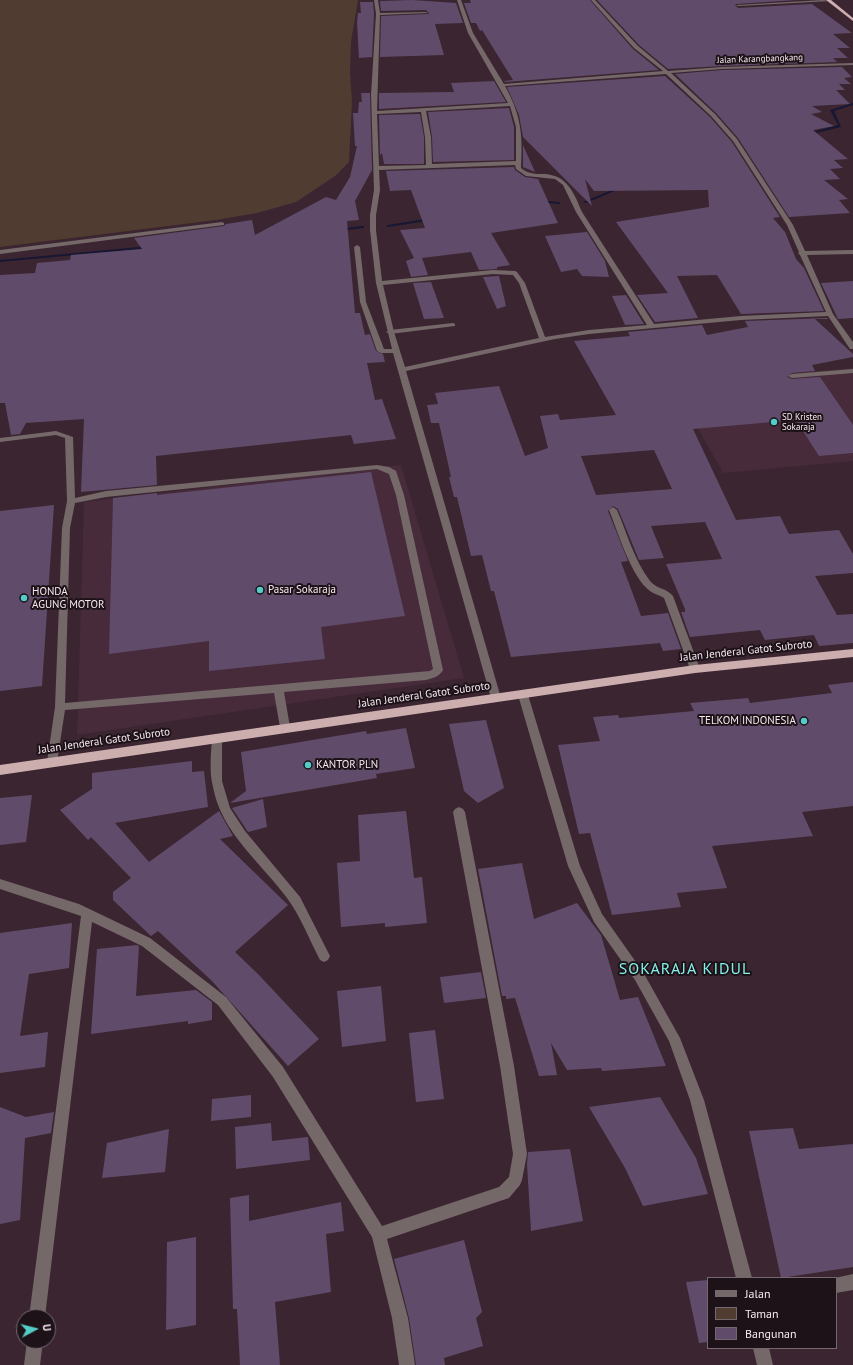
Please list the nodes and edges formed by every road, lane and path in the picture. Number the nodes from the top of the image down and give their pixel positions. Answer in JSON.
{"nodes":[{"id":1,"x":376,"y":0,"type":"edge"},
{"id":2,"x":459,"y":0,"type":"edge"},
{"id":3,"x":593,"y":0,"type":"edge"},
{"id":4,"x":828,"y":0,"type":"edge"},
{"id":5,"x":738,"y":4,"type":"dead end"},
{"id":6,"x":426,"y":13,"type":"dead end"},
{"id":7,"x":378,"y":14,"type":"junction"},
{"id":8,"x":853,"y":20,"type":"edge"},
{"id":9,"x":853,"y":64,"type":"edge"},
{"id":10,"x":667,"y":72,"type":"junction"},
{"id":11,"x":504,"y":85,"type":"junction"},
{"id":12,"x":513,"y":104,"type":"junction"},
{"id":13,"x":423,"y":110,"type":"junction"},
{"id":14,"x":374,"y":113,"type":"junction"},
{"id":15,"x":519,"y":163,"type":"junction"},
{"id":16,"x":429,"y":166,"type":"junction"},
{"id":17,"x":376,"y":168,"type":"junction"},
{"id":18,"x":222,"y":224,"type":"dead end"},
{"id":19,"x":357,"y":247,"type":"dead end"},
{"id":20,"x":0,"y":252,"type":"edge"},
{"id":21,"x":853,"y":252,"type":"edge"},
{"id":22,"x":801,"y":253,"type":"junction"},
{"id":23,"x":379,"y":283,"type":"junction"},
{"id":24,"x":830,"y":314,"type":"junction"},
{"id":25,"x":453,"y":325,"type":"dead end"},
{"id":26,"x":652,"y":327,"type":"junction"},
{"id":27,"x":390,"y":332,"type":"junction"},
{"id":28,"x":543,"y":340,"type":"junction"},
{"id":29,"x":853,"y":347,"type":"edge"},
{"id":30,"x":395,"y":351,"type":"junction"},
{"id":31,"x":402,"y":370,"type":"junction"},
{"id":32,"x":853,"y":371,"type":"edge"},
{"id":33,"x":792,"y":376,"type":"dead end"},
{"id":34,"x":0,"y":440,"type":"edge"},
{"id":35,"x":71,"y":501,"type":"junction"},
{"id":36,"x":613,"y":510,"type":"dead end"},
{"id":37,"x":853,"y":653,"type":"edge"},
{"id":38,"x":695,"y":669,"type":"junction"},
{"id":39,"x":278,"y":688,"type":"junction"},
{"id":40,"x":523,"y":695,"type":"junction"},
{"id":41,"x":496,"y":698,"type":"junction"},
{"id":42,"x":60,"y":707,"type":"junction"},
{"id":43,"x":285,"y":727,"type":"junction"},
{"id":44,"x":217,"y":738,"type":"junction"},
{"id":45,"x":52,"y":762,"type":"junction"},
{"id":46,"x":0,"y":770,"type":"edge"},
{"id":47,"x":458,"y":812,"type":"dead end"},
{"id":48,"x":0,"y":884,"type":"edge"},
{"id":49,"x":87,"y":913,"type":"junction"},
{"id":50,"x":324,"y":956,"type":"dead end"},
{"id":51,"x":379,"y":1234,"type":"junction"},
{"id":52,"x":744,"y":1277,"type":"edge"},
{"id":53,"x":853,"y":1282,"type":"edge"},
{"id":54,"x":837,"y":1285,"type":"edge"},
{"id":55,"x":39,"y":1309,"type":"edge"},
{"id":56,"x":33,"y":1349,"type":"edge"},
{"id":57,"x":761,"y":1349,"type":"edge"},
{"id":58,"x":32,"y":1365,"type":"edge"},
{"id":59,"x":407,"y":1365,"type":"edge"},
{"id":60,"x":765,"y":1365,"type":"edge"}],
"edges":[{"from":1,"to":7,"type":"street"},
{"from":2,"to":11,"type":"street"},
{"from":3,"to":10,"type":"street"},
{"from":4,"to":5,"type":"street"},
{"from":4,"to":8,"type":"highway"},
{"from":6,"to":7,"type":"street"},
{"from":7,"to":14,"type":"street"},
{"from":9,"to":10,"type":"street","name":"Jalan Karangbangkang"},
{"from":10,"to":11,"type":"street","name":"Jalan Karangbangkang"},
{"from":10,"to":22,"type":"street"},
{"from":11,"to":12,"type":"street"},
{"from":12,"to":13,"type":"street"},
{"from":12,"to":15,"type":"street"},
{"from":13,"to":14,"type":"street"},
{"from":13,"to":16,"type":"street"},
{"from":14,"to":17,"type":"street"},
{"from":15,"to":16,"type":"street"},
{"from":15,"to":26,"type":"street"},
{"from":16,"to":17,"type":"street"},
{"from":17,"to":23,"type":"street"},
{"from":18,"to":20,"type":"street"},
{"from":19,"to":30,"type":"street"},
{"from":21,"to":22,"type":"street"},
{"from":22,"to":24,"type":"street"},
{"from":23,"to":27,"type":"street"},
{"from":23,"to":28,"type":"street"},
{"from":24,"to":26,"type":"street"},
{"from":24,"to":29,"type":"street"},
{"from":25,"to":27,"type":"street"},
{"from":26,"to":28,"type":"street"},
{"from":27,"to":30,"type":"street"},
{"from":28,"to":31,"type":"street"},
{"from":30,"to":31,"type":"street"},
{"from":31,"to":41,"type":"street"},
{"from":32,"to":33,"type":"street"},
{"from":34,"to":35,"type":"street"},
{"from":35,"to":39,"type":"street"},
{"from":35,"to":42,"type":"street"},
{"from":36,"to":38,"type":"street"},
{"from":37,"to":38,"type":"highway","name":"Jalan Jenderal Gatot Subroto"},
{"from":38,"to":40,"type":"highway","name":"Jalan Jenderal Gatot Subroto"},
{"from":39,"to":42,"type":"street"},
{"from":39,"to":43,"type":"street"},
{"from":40,"to":41,"type":"highway","name":"Jalan Jenderal Gatot Subroto"},
{"from":40,"to":52,"type":"street"},
{"from":41,"to":43,"type":"highway","name":"Jalan Jenderal Gatot Subroto"},
{"from":42,"to":45,"type":"street"},
{"from":43,"to":44,"type":"highway","name":"Jalan Jenderal Gatot Subroto"},
{"from":44,"to":45,"type":"highway","name":"Jalan Jenderal Gatot Subroto"},
{"from":44,"to":50,"type":"street"},
{"from":45,"to":46,"type":"highway","name":"Jalan Jenderal Gatot Subroto"},
{"from":47,"to":51,"type":"street"},
{"from":48,"to":49,"type":"street"},
{"from":49,"to":51,"type":"street"},
{"from":49,"to":55,"type":"street"},
{"from":51,"to":59,"type":"street"},
{"from":53,"to":54,"type":"street"},
{"from":56,"to":58,"type":"street"},
{"from":57,"to":60,"type":"street"}]}
